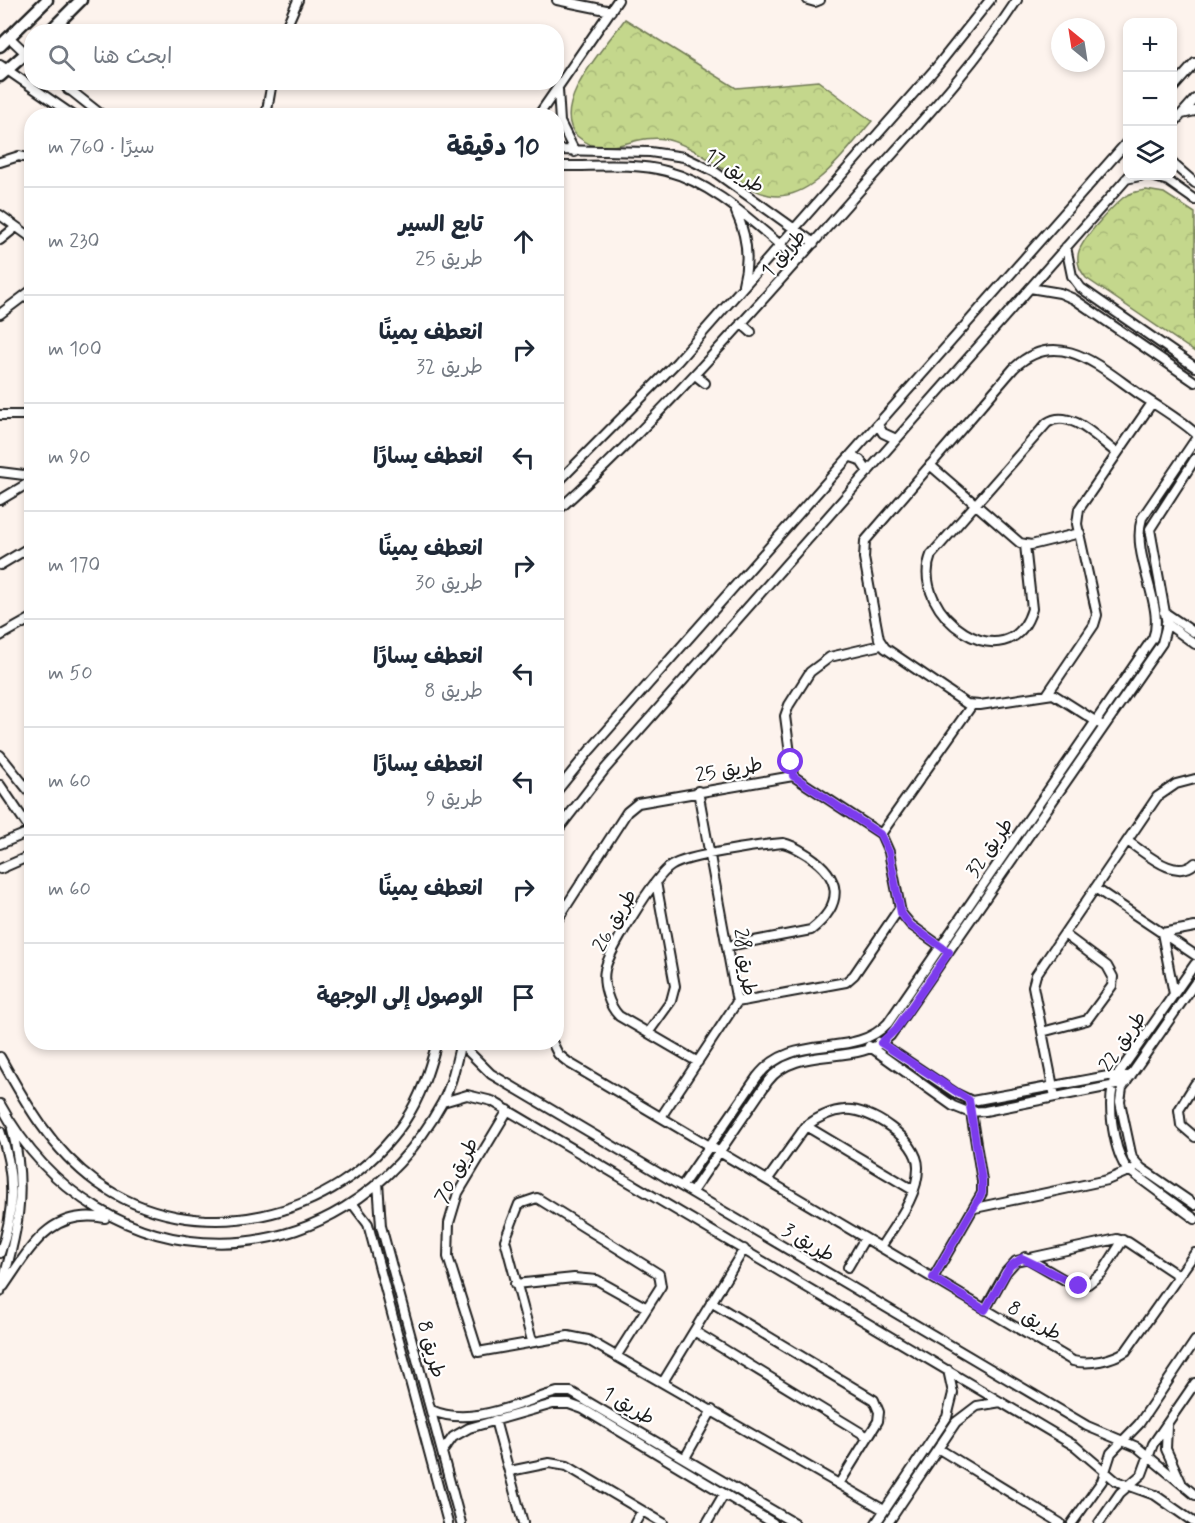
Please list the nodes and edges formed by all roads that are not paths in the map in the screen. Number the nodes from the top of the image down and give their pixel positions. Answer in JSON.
{"nodes":[{"id":1,"x":47,"y":0,"type":"edge"},
{"id":2,"x":81,"y":0,"type":"edge"},
{"id":3,"x":298,"y":0,"type":"edge"},
{"id":4,"x":557,"y":0,"type":"edge"},
{"id":5,"x":618,"y":0,"type":"edge"},
{"id":6,"x":808,"y":0,"type":"edge"},
{"id":7,"x":820,"y":0,"type":"edge"},
{"id":8,"x":990,"y":0,"type":"edge"},
{"id":9,"x":1017,"y":0,"type":"edge"},
{"id":10,"x":611,"y":11,"type":"junction"},
{"id":11,"x":66,"y":14,"type":"junction"},
{"id":12,"x":57,"y":24,"type":"edge"},
{"id":13,"x":64,"y":24,"type":"edge"},
{"id":14,"x":288,"y":24,"type":"edge"},
{"id":15,"x":10,"y":38,"type":"junction"},
{"id":16,"x":0,"y":46,"type":"edge"},
{"id":17,"x":24,"y":50,"type":"edge"},
{"id":18,"x":24,"y":57,"type":"edge"},
{"id":19,"x":1195,"y":63,"type":"edge"},
{"id":20,"x":2,"y":71,"type":"edge"},
{"id":21,"x":564,"y":80,"type":"edge"},
{"id":22,"x":1177,"y":84,"type":"edge"},
{"id":23,"x":24,"y":85,"type":"edge"},
{"id":24,"x":32,"y":90,"type":"edge"},
{"id":25,"x":71,"y":90,"type":"edge"},
{"id":26,"x":271,"y":90,"type":"edge"},
{"id":27,"x":557,"y":90,"type":"edge"},
{"id":28,"x":558,"y":90,"type":"edge"},
{"id":29,"x":1195,"y":99,"type":"edge"},
{"id":30,"x":61,"y":108,"type":"edge"},
{"id":31,"x":93,"y":108,"type":"edge"},
{"id":32,"x":267,"y":108,"type":"edge"},
{"id":33,"x":544,"y":108,"type":"edge"},
{"id":34,"x":560,"y":108,"type":"edge"},
{"id":35,"x":1195,"y":111,"type":"edge"},
{"id":36,"x":1182,"y":114,"type":"junction"},
{"id":37,"x":1177,"y":120,"type":"edge"},
{"id":38,"x":564,"y":128,"type":"edge"},
{"id":39,"x":1123,"y":147,"type":"edge"},
{"id":40,"x":564,"y":151,"type":"edge"},
{"id":41,"x":575,"y":152,"type":"junction"},
{"id":42,"x":24,"y":157,"type":"edge"},
{"id":43,"x":0,"y":162,"type":"edge"},
{"id":44,"x":564,"y":166,"type":"edge"},
{"id":45,"x":1177,"y":167,"type":"edge"},
{"id":46,"x":1125,"y":180,"type":"edge"},
{"id":47,"x":1163,"y":180,"type":"edge"},
{"id":48,"x":1195,"y":183,"type":"edge"},
{"id":49,"x":1195,"y":200,"type":"edge"},
{"id":50,"x":736,"y":210,"type":"junction"},
{"id":51,"x":0,"y":215,"type":"edge"},
{"id":52,"x":16,"y":227,"type":"junction"},
{"id":53,"x":794,"y":229,"type":"junction"},
{"id":54,"x":24,"y":232,"type":"edge"},
{"id":55,"x":0,"y":240,"type":"edge"},
{"id":56,"x":814,"y":243,"type":"junction"},
{"id":57,"x":779,"y":245,"type":"junction"},
{"id":58,"x":1066,"y":247,"type":"junction"},
{"id":59,"x":798,"y":260,"type":"junction"},
{"id":60,"x":742,"y":288,"type":"junction"},
{"id":61,"x":1030,"y":288,"type":"junction"},
{"id":62,"x":24,"y":296,"type":"edge"},
{"id":63,"x":0,"y":314,"type":"edge"},
{"id":64,"x":741,"y":323,"type":"junction"},
{"id":65,"x":751,"y":332,"type":"dead end"},
{"id":66,"x":1195,"y":367,"type":"edge"},
{"id":67,"x":695,"y":375,"type":"junction"},
{"id":68,"x":1195,"y":382,"type":"edge"},
{"id":69,"x":705,"y":383,"type":"dead end"},
{"id":70,"x":1152,"y":403,"type":"junction"},
{"id":71,"x":0,"y":415,"type":"edge"},
{"id":72,"x":24,"y":415,"type":"edge"},
{"id":73,"x":878,"y":425,"type":"junction"},
{"id":74,"x":1195,"y":434,"type":"edge"},
{"id":75,"x":896,"y":439,"type":"junction"},
{"id":76,"x":1195,"y":440,"type":"edge"},
{"id":77,"x":1117,"y":453,"type":"junction"},
{"id":78,"x":851,"y":457,"type":"junction"},
{"id":79,"x":1195,"y":459,"type":"edge"},
{"id":80,"x":930,"y":465,"type":"junction"},
{"id":81,"x":0,"y":472,"type":"edge"},
{"id":82,"x":868,"y":472,"type":"junction"},
{"id":83,"x":24,"y":475,"type":"edge"},
{"id":84,"x":564,"y":476,"type":"edge"},
{"id":85,"x":24,"y":486,"type":"edge"},
{"id":86,"x":0,"y":500,"type":"edge"},
{"id":87,"x":975,"y":504,"type":"junction"},
{"id":88,"x":564,"y":505,"type":"edge"},
{"id":89,"x":1080,"y":534,"type":"junction"},
{"id":90,"x":1025,"y":545,"type":"junction"},
{"id":91,"x":24,"y":551,"type":"edge"},
{"id":92,"x":0,"y":565,"type":"edge"},
{"id":93,"x":1152,"y":603,"type":"junction"},
{"id":94,"x":1165,"y":612,"type":"junction"},
{"id":95,"x":1155,"y":615,"type":"junction"},
{"id":96,"x":24,"y":622,"type":"edge"},
{"id":97,"x":1167,"y":624,"type":"junction"},
{"id":98,"x":1195,"y":633,"type":"edge"},
{"id":99,"x":0,"y":636,"type":"edge"},
{"id":100,"x":1195,"y":644,"type":"edge"},
{"id":101,"x":881,"y":645,"type":"junction"},
{"id":102,"x":1048,"y":693,"type":"junction"},
{"id":103,"x":972,"y":705,"type":"junction"},
{"id":104,"x":1096,"y":721,"type":"junction"},
{"id":105,"x":1105,"y":726,"type":"junction"},
{"id":106,"x":0,"y":755,"type":"edge"},
{"id":107,"x":793,"y":776,"type":"junction"},
{"id":108,"x":1195,"y":779,"type":"edge"},
{"id":109,"x":564,"y":782,"type":"edge"},
{"id":110,"x":0,"y":785,"type":"edge"},
{"id":111,"x":24,"y":785,"type":"edge"},
{"id":112,"x":698,"y":791,"type":"junction"},
{"id":113,"x":24,"y":821,"type":"edge"},
{"id":114,"x":564,"y":822,"type":"edge"},
{"id":115,"x":24,"y":834,"type":"edge"},
{"id":116,"x":880,"y":834,"type":"junction"},
{"id":117,"x":1127,"y":841,"type":"junction"},
{"id":118,"x":0,"y":844,"type":"edge"},
{"id":119,"x":711,"y":856,"type":"junction"},
{"id":120,"x":24,"y":858,"type":"edge"},
{"id":121,"x":1195,"y":863,"type":"edge"},
{"id":122,"x":0,"y":869,"type":"edge"},
{"id":123,"x":656,"y":882,"type":"junction"},
{"id":124,"x":1095,"y":888,"type":"junction"},
{"id":125,"x":899,"y":909,"type":"junction"},
{"id":126,"x":564,"y":910,"type":"edge"},
{"id":127,"x":1195,"y":927,"type":"edge"},
{"id":128,"x":1162,"y":933,"type":"junction"},
{"id":129,"x":1064,"y":934,"type":"junction"},
{"id":130,"x":728,"y":946,"type":"junction"},
{"id":131,"x":941,"y":946,"type":"junction"},
{"id":132,"x":949,"y":952,"type":"junction"},
{"id":133,"x":1195,"y":955,"type":"edge"},
{"id":134,"x":1195,"y":964,"type":"edge"},
{"id":135,"x":1195,"y":983,"type":"edge"},
{"id":136,"x":1174,"y":994,"type":"junction"},
{"id":137,"x":737,"y":1002,"type":"junction"},
{"id":138,"x":1042,"y":1032,"type":"junction"},
{"id":139,"x":648,"y":1033,"type":"junction"},
{"id":140,"x":871,"y":1036,"type":"junction"},
{"id":141,"x":861,"y":1040,"type":"junction"},
{"id":142,"x":881,"y":1043,"type":"junction"},
{"id":143,"x":872,"y":1048,"type":"junction"},
{"id":144,"x":434,"y":1050,"type":"edge"},
{"id":145,"x":459,"y":1050,"type":"edge"},
{"id":146,"x":468,"y":1050,"type":"edge"},
{"id":147,"x":556,"y":1050,"type":"edge"},
{"id":148,"x":0,"y":1057,"type":"edge"},
{"id":149,"x":698,"y":1062,"type":"junction"},
{"id":150,"x":1117,"y":1076,"type":"junction"},
{"id":151,"x":1131,"y":1076,"type":"junction"},
{"id":152,"x":1126,"y":1083,"type":"junction"},
{"id":153,"x":1195,"y":1084,"type":"edge"},
{"id":154,"x":1111,"y":1086,"type":"junction"},
{"id":155,"x":1053,"y":1087,"type":"junction"},
{"id":156,"x":1055,"y":1097,"type":"junction"},
{"id":157,"x":969,"y":1100,"type":"junction"},
{"id":158,"x":443,"y":1102,"type":"junction"},
{"id":159,"x":0,"y":1104,"type":"edge"},
{"id":160,"x":508,"y":1110,"type":"junction"},
{"id":161,"x":971,"y":1112,"type":"junction"},
{"id":162,"x":661,"y":1117,"type":"junction"},
{"id":163,"x":10,"y":1123,"type":"junction"},
{"id":164,"x":806,"y":1126,"type":"junction"},
{"id":165,"x":0,"y":1131,"type":"edge"},
{"id":166,"x":1195,"y":1137,"type":"edge"},
{"id":167,"x":710,"y":1145,"type":"junction"},
{"id":168,"x":720,"y":1151,"type":"junction"},
{"id":169,"x":1138,"y":1166,"type":"junction"},
{"id":170,"x":1129,"y":1172,"type":"junction"},
{"id":171,"x":768,"y":1179,"type":"junction"},
{"id":172,"x":378,"y":1182,"type":"junction"},
{"id":173,"x":682,"y":1186,"type":"junction"},
{"id":174,"x":914,"y":1190,"type":"junction"},
{"id":175,"x":692,"y":1192,"type":"junction"},
{"id":176,"x":352,"y":1203,"type":"junction"},
{"id":177,"x":1195,"y":1205,"type":"edge"},
{"id":178,"x":975,"y":1208,"type":"junction"},
{"id":179,"x":112,"y":1219,"type":"junction"},
{"id":180,"x":1195,"y":1219,"type":"edge"},
{"id":181,"x":865,"y":1238,"type":"junction"},
{"id":182,"x":1123,"y":1240,"type":"junction"},
{"id":183,"x":881,"y":1247,"type":"junction"},
{"id":184,"x":744,"y":1249,"type":"junction"},
{"id":185,"x":0,"y":1253,"type":"edge"},
{"id":186,"x":1195,"y":1253,"type":"edge"},
{"id":187,"x":1025,"y":1257,"type":"junction"},
{"id":188,"x":848,"y":1267,"type":"dead end"},
{"id":189,"x":1179,"y":1276,"type":"junction"},
{"id":190,"x":933,"y":1278,"type":"junction"},
{"id":191,"x":515,"y":1284,"type":"junction"},
{"id":192,"x":711,"y":1302,"type":"junction"},
{"id":193,"x":647,"y":1308,"type":"junction"},
{"id":194,"x":985,"y":1310,"type":"junction"},
{"id":195,"x":694,"y":1331,"type":"junction"},
{"id":196,"x":532,"y":1341,"type":"junction"},
{"id":197,"x":1195,"y":1341,"type":"edge"},
{"id":198,"x":617,"y":1355,"type":"junction"},
{"id":199,"x":948,"y":1370,"type":"junction"},
{"id":200,"x":663,"y":1382,"type":"junction"},
{"id":201,"x":1195,"y":1383,"type":"edge"},
{"id":202,"x":1002,"y":1402,"type":"junction"},
{"id":203,"x":431,"y":1410,"type":"junction"},
{"id":204,"x":712,"y":1410,"type":"junction"},
{"id":205,"x":495,"y":1420,"type":"junction"},
{"id":206,"x":1167,"y":1424,"type":"junction"},
{"id":207,"x":868,"y":1437,"type":"junction"},
{"id":208,"x":1124,"y":1441,"type":"junction"},
{"id":209,"x":939,"y":1449,"type":"junction"},
{"id":210,"x":442,"y":1452,"type":"junction"},
{"id":211,"x":1147,"y":1457,"type":"junction"},
{"id":212,"x":685,"y":1458,"type":"junction"},
{"id":213,"x":510,"y":1471,"type":"junction"},
{"id":214,"x":1106,"y":1471,"type":"junction"},
{"id":215,"x":839,"y":1484,"type":"junction"},
{"id":216,"x":1130,"y":1485,"type":"junction"},
{"id":217,"x":1183,"y":1486,"type":"junction"},
{"id":218,"x":724,"y":1494,"type":"junction"},
{"id":219,"x":1195,"y":1495,"type":"edge"},
{"id":220,"x":884,"y":1510,"type":"junction"},
{"id":221,"x":642,"y":1511,"type":"junction"},
{"id":222,"x":448,"y":1523,"type":"edge"},
{"id":223,"x":461,"y":1523,"type":"edge"},
{"id":224,"x":523,"y":1523,"type":"edge"},
{"id":225,"x":634,"y":1523,"type":"edge"},
{"id":226,"x":663,"y":1523,"type":"edge"},
{"id":227,"x":707,"y":1523,"type":"edge"},
{"id":228,"x":773,"y":1523,"type":"edge"},
{"id":229,"x":794,"y":1523,"type":"edge"},
{"id":230,"x":876,"y":1523,"type":"edge"},
{"id":231,"x":888,"y":1523,"type":"edge"},
{"id":232,"x":1060,"y":1523,"type":"edge"},
{"id":233,"x":1072,"y":1523,"type":"edge"},
{"id":234,"x":1099,"y":1523,"type":"edge"},
{"id":235,"x":1195,"y":1523,"type":"edge"}],
"edges":[{"from":1,"to":15,"type":"street"},
{"from":2,"to":11,"type":"street"},
{"from":3,"to":14,"type":"street"},
{"from":4,"to":10,"type":"street"},
{"from":5,"to":10,"type":"street"},
{"from":6,"to":7,"type":"street"},
{"from":8,"to":53,"type":"street","name":"طريق 1"},
{"from":9,"to":56,"type":"street","name":"طريق 1"},
{"from":10,"to":21,"type":"street"},
{"from":11,"to":12,"type":"street"},
{"from":11,"to":13,"type":"street"},
{"from":15,"to":16,"type":"street"},
{"from":15,"to":17,"type":"street"},
{"from":18,"to":20,"type":"street"},
{"from":19,"to":22,"type":"street"},
{"from":20,"to":23,"type":"street"},
{"from":24,"to":30,"type":"street"},
{"from":25,"to":31,"type":"street"},
{"from":26,"to":32,"type":"street"},
{"from":27,"to":33,"type":"street"},
{"from":28,"to":34,"type":"street"},
{"from":29,"to":36,"type":"street"},
{"from":35,"to":36,"type":"street"},
{"from":36,"to":37,"type":"street"},
{"from":38,"to":41,"type":"street"},
{"from":39,"to":73,"type":"street"},
{"from":40,"to":41,"type":"street","name":"طريق 17"},
{"from":41,"to":53,"type":"street","name":"طريق 17"},
{"from":42,"to":43,"type":"street"},
{"from":44,"to":50,"type":"street","name":"طريق 17"},
{"from":45,"to":48,"type":"street"},
{"from":46,"to":58,"type":"street"},
{"from":47,"to":49,"type":"street"},
{"from":50,"to":57,"type":"street","name":"طريق 17"},
{"from":50,"to":60,"type":"street"},
{"from":51,"to":52,"type":"street"},
{"from":52,"to":54,"type":"street"},
{"from":52,"to":55,"type":"street"},
{"from":53,"to":56,"type":"street","name":"طريق 17"},
{"from":53,"to":57,"type":"street","name":"طريق 1"},
{"from":56,"to":59,"type":"street","name":"طريق 1"},
{"from":57,"to":59,"type":"street","name":"طريق 17"},
{"from":57,"to":60,"type":"street","name":"طريق 1"},
{"from":58,"to":61,"type":"street"},
{"from":58,"to":66,"type":"street"},
{"from":59,"to":64,"type":"street","name":"طريق 1"},
{"from":60,"to":84,"type":"street","name":"طريق 1"},
{"from":61,"to":68,"type":"street"},
{"from":61,"to":75,"type":"street"},
{"from":62,"to":63,"type":"street"},
{"from":64,"to":65,"type":"street"},
{"from":64,"to":67,"type":"street","name":"طريق 1"},
{"from":67,"to":69,"type":"street"},
{"from":67,"to":88,"type":"street","name":"طريق 1"},
{"from":70,"to":74,"type":"street"},
{"from":70,"to":77,"type":"street"},
{"from":70,"to":80,"type":"street"},
{"from":71,"to":72,"type":"street"},
{"from":73,"to":75,"type":"street"},
{"from":73,"to":78,"type":"street"},
{"from":75,"to":82,"type":"street"},
{"from":76,"to":93,"type":"street","name":"طريق 32"},
{"from":77,"to":87,"type":"street"},
{"from":77,"to":89,"type":"street"},
{"from":78,"to":82,"type":"street"},
{"from":78,"to":109,"type":"street"},
{"from":79,"to":94,"type":"street"},
{"from":80,"to":87,"type":"street"},
{"from":80,"to":101,"type":"street"},
{"from":81,"to":83,"type":"street"},
{"from":82,"to":114,"type":"street"},
{"from":85,"to":86,"type":"street"},
{"from":87,"to":90,"type":"street"},
{"from":87,"to":90,"type":"street"},
{"from":89,"to":90,"type":"street"},
{"from":89,"to":102,"type":"street"},
{"from":91,"to":92,"type":"street"},
{"from":93,"to":94,"type":"street"},
{"from":93,"to":95,"type":"street","name":"طريق 32"},
{"from":94,"to":97,"type":"street"},
{"from":94,"to":98,"type":"street"},
{"from":95,"to":97,"type":"street"},
{"from":95,"to":104,"type":"street","name":"طريق 32"},
{"from":96,"to":99,"type":"street"},
{"from":97,"to":100,"type":"street"},
{"from":97,"to":105,"type":"street","name":"طريق 32"},
{"from":101,"to":103,"type":"street"},
{"from":101,"to":107,"type":"street"},
{"from":102,"to":103,"type":"street"},
{"from":102,"to":104,"type":"street"},
{"from":103,"to":116,"type":"street"},
{"from":104,"to":105,"type":"street"},
{"from":104,"to":131,"type":"street","name":"طريق 32"},
{"from":105,"to":132,"type":"street","name":"طريق 32"},
{"from":106,"to":111,"type":"street"},
{"from":107,"to":112,"type":"street","name":"طريق 25"},
{"from":107,"to":116,"type":"street","name":"طريق 25"},
{"from":108,"to":117,"type":"street"},
{"from":110,"to":113,"type":"street"},
{"from":112,"to":119,"type":"street","name":"طريق 28"},
{"from":112,"to":126,"type":"street","name":"طريق 25"},
{"from":115,"to":118,"type":"street"},
{"from":116,"to":125,"type":"street"},
{"from":117,"to":121,"type":"street"},
{"from":117,"to":124,"type":"street"},
{"from":119,"to":123,"type":"street","name":"طريق 26"},
{"from":119,"to":130,"type":"street","name":"طريق 28"},
{"from":119,"to":130,"type":"street","name":"طريق 26"},
{"from":120,"to":122,"type":"street"},
{"from":123,"to":139,"type":"street"},
{"from":123,"to":139,"type":"street","name":"طريق 26"},
{"from":124,"to":128,"type":"street"},
{"from":124,"to":129,"type":"street"},
{"from":125,"to":131,"type":"street"},
{"from":125,"to":137,"type":"street"},
{"from":127,"to":128,"type":"street"},
{"from":128,"to":133,"type":"street"},
{"from":128,"to":136,"type":"street"},
{"from":129,"to":138,"type":"street"},
{"from":129,"to":138,"type":"street"},
{"from":130,"to":137,"type":"street","name":"طريق 28"},
{"from":131,"to":132,"type":"street"},
{"from":131,"to":140,"type":"street","name":"طريق 32"},
{"from":132,"to":142,"type":"street","name":"طريق 32"},
{"from":134,"to":136,"type":"street","name":"طريق 22"},
{"from":135,"to":151,"type":"street","name":"طريق 22"},
{"from":136,"to":150,"type":"street","name":"طريق 22"},
{"from":137,"to":149,"type":"street","name":"طريق 28"},
{"from":138,"to":155,"type":"street"},
{"from":139,"to":149,"type":"street","name":"طريق 26"},
{"from":140,"to":141,"type":"street","name":"طريق 32"},
{"from":140,"to":142,"type":"street"},
{"from":141,"to":143,"type":"street"},
{"from":141,"to":167,"type":"street","name":"طريق 32"},
{"from":142,"to":143,"type":"street","name":"طريق 32"},
{"from":142,"to":157,"type":"street"},
{"from":143,"to":161,"type":"street"},
{"from":143,"to":168,"type":"street","name":"طريق 32"},
{"from":144,"to":148,"type":"street"},
{"from":145,"to":158,"type":"street"},
{"from":146,"to":173,"type":"street","name":"طريق 3"},
{"from":147,"to":162,"type":"street"},
{"from":149,"to":162,"type":"street","name":"طريق 28"},
{"from":150,"to":151,"type":"street"},
{"from":150,"to":154,"type":"street","name":"طريق 22"},
{"from":150,"to":155,"type":"street"},
{"from":151,"to":152,"type":"street","name":"طريق 22"},
{"from":152,"to":154,"type":"street"},
{"from":152,"to":169,"type":"street","name":"طريق 22"},
{"from":153,"to":166,"type":"street"},
{"from":154,"to":156,"type":"street"},
{"from":154,"to":170,"type":"street","name":"طريق 22"},
{"from":155,"to":156,"type":"street"},
{"from":155,"to":157,"type":"street"},
{"from":156,"to":161,"type":"street"},
{"from":157,"to":161,"type":"street"},
{"from":158,"to":160,"type":"street","name":"طريق 3"},
{"from":158,"to":172,"type":"street"},
{"from":159,"to":163,"type":"street"},
{"from":160,"to":184,"type":"street","name":"طريق 3"},
{"from":160,"to":196,"type":"street","name":"طريق 70"},
{"from":161,"to":178,"type":"street"},
{"from":162,"to":167,"type":"street"},
{"from":163,"to":179,"type":"street"},
{"from":163,"to":179,"type":"street"},
{"from":164,"to":171,"type":"street"},
{"from":164,"to":174,"type":"street"},
{"from":164,"to":174,"type":"street"},
{"from":165,"to":185,"type":"street"},
{"from":167,"to":168,"type":"street"},
{"from":167,"to":173,"type":"street","name":"طريق 32"},
{"from":168,"to":171,"type":"street","name":"طريق 8"},
{"from":168,"to":175,"type":"street","name":"طريق 32"},
{"from":169,"to":170,"type":"street"},
{"from":169,"to":177,"type":"street"},
{"from":170,"to":178,"type":"street"},
{"from":170,"to":180,"type":"street"},
{"from":171,"to":181,"type":"street","name":"طريق 8"},
{"from":172,"to":176,"type":"street"},
{"from":172,"to":203,"type":"street","name":"طريق 8"},
{"from":173,"to":175,"type":"street","name":"طريق 3"},
{"from":174,"to":183,"type":"street"},
{"from":175,"to":208,"type":"street","name":"طريق 3"},
{"from":176,"to":179,"type":"street"},
{"from":176,"to":222,"type":"street","name":"طريق 8"},
{"from":178,"to":190,"type":"street"},
{"from":181,"to":183,"type":"street","name":"طريق 8"},
{"from":181,"to":188,"type":"street"},
{"from":182,"to":187,"type":"street"},
{"from":182,"to":187,"type":"street"},
{"from":182,"to":189,"type":"street"},
{"from":183,"to":190,"type":"street","name":"طريق 8"},
{"from":184,"to":192,"type":"street"},
{"from":184,"to":199,"type":"street","name":"طريق 3"},
{"from":186,"to":189,"type":"street"},
{"from":187,"to":194,"type":"street"},
{"from":189,"to":194,"type":"street","name":"طريق 8"},
{"from":190,"to":194,"type":"street","name":"طريق 8"},
{"from":191,"to":193,"type":"street"},
{"from":191,"to":193,"type":"street"},
{"from":191,"to":196,"type":"street"},
{"from":192,"to":195,"type":"street"},
{"from":192,"to":207,"type":"street"},
{"from":193,"to":198,"type":"street"},
{"from":195,"to":200,"type":"street"},
{"from":195,"to":207,"type":"street"},
{"from":196,"to":198,"type":"street"},
{"from":197,"to":208,"type":"street"},
{"from":198,"to":200,"type":"street"},
{"from":199,"to":202,"type":"street","name":"طريق 3"},
{"from":199,"to":220,"type":"street"},
{"from":200,"to":204,"type":"street"},
{"from":201,"to":206,"type":"street"},
{"from":202,"to":209,"type":"street"},
{"from":202,"to":214,"type":"street","name":"طريق 3"},
{"from":203,"to":210,"type":"street","name":"طريق 8"},
{"from":203,"to":212,"type":"street","name":"طريق 1"},
{"from":204,"to":212,"type":"street"},
{"from":204,"to":215,"type":"street"},
{"from":205,"to":210,"type":"street","name":"طريق 1"},
{"from":205,"to":213,"type":"street"},
{"from":205,"to":218,"type":"street","name":"طريق 1"},
{"from":206,"to":211,"type":"street"},
{"from":206,"to":217,"type":"street"},
{"from":207,"to":215,"type":"street"},
{"from":208,"to":211,"type":"street","name":"طريق 3"},
{"from":208,"to":214,"type":"street"},
{"from":209,"to":231,"type":"street"},
{"from":209,"to":232,"type":"street"},
{"from":210,"to":223,"type":"street","name":"طريق 8"},
{"from":211,"to":216,"type":"street"},
{"from":211,"to":217,"type":"street","name":"طريق 3"},
{"from":212,"to":229,"type":"street","name":"طريق 1"},
{"from":213,"to":221,"type":"street"},
{"from":213,"to":224,"type":"street"},
{"from":214,"to":216,"type":"street","name":"طريق 3"},
{"from":214,"to":233,"type":"street"},
{"from":215,"to":220,"type":"street"},
{"from":216,"to":234,"type":"street"},
{"from":216,"to":235,"type":"street","name":"طريق 3"},
{"from":217,"to":219,"type":"street","name":"طريق 3"},
{"from":218,"to":227,"type":"street"},
{"from":218,"to":228,"type":"street","name":"طريق 1"},
{"from":220,"to":230,"type":"street"},
{"from":221,"to":225,"type":"street"},
{"from":221,"to":226,"type":"street"}]}
